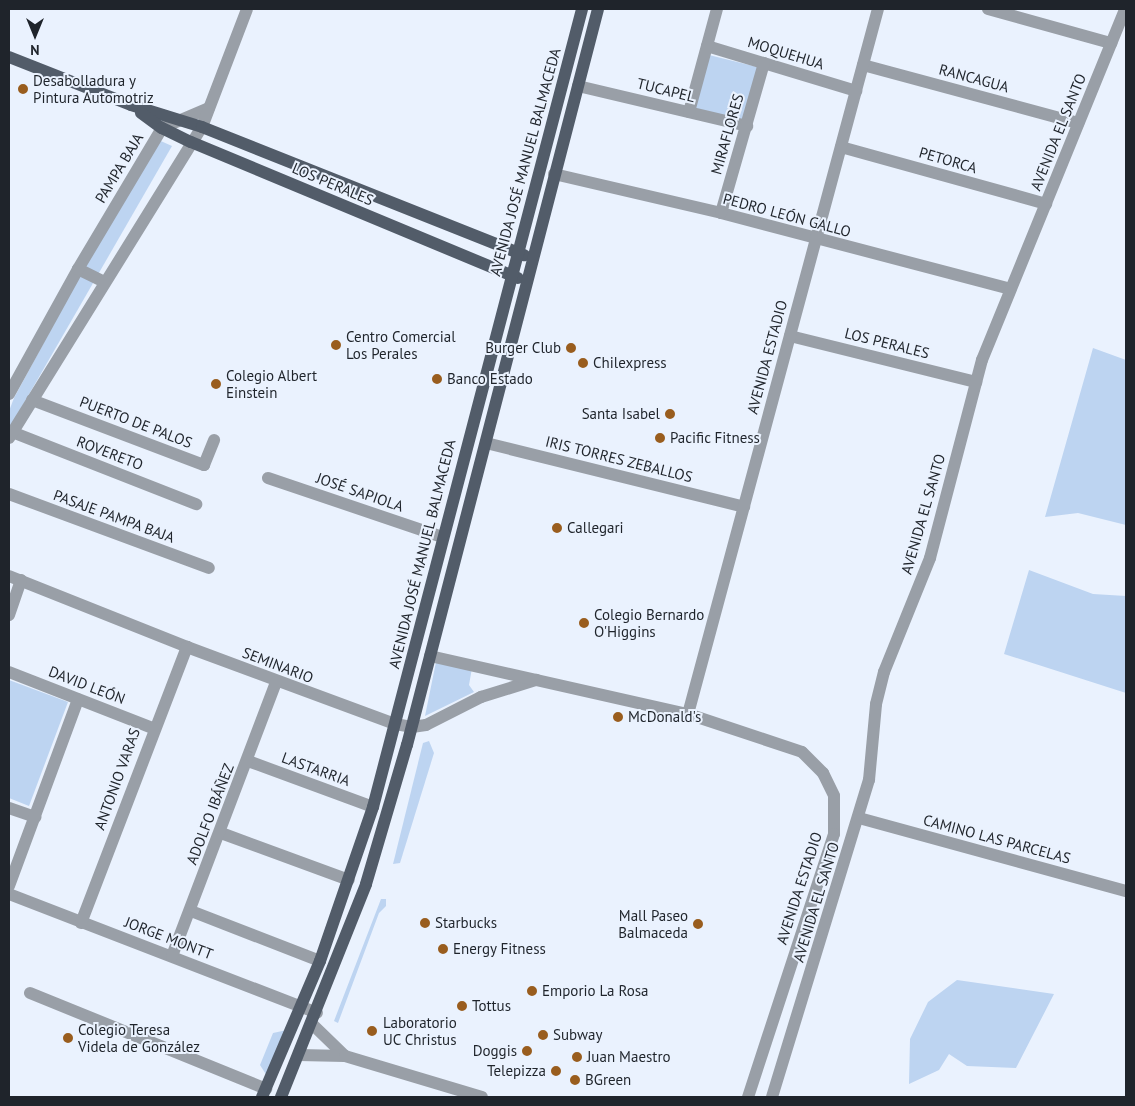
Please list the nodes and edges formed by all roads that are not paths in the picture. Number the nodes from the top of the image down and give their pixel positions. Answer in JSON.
{"nodes":[{"id":1,"x":247,"y":9,"type":"edge"},
{"id":2,"x":582,"y":9,"type":"edge"},
{"id":3,"x":598,"y":9,"type":"edge"},
{"id":4,"x":717,"y":9,"type":"edge"},
{"id":5,"x":878,"y":9,"type":"edge"},
{"id":6,"x":988,"y":9,"type":"edge"},
{"id":7,"x":1125,"y":9,"type":"edge"},
{"id":8,"x":1018,"y":12,"type":"edge"},
{"id":9,"x":1111,"y":43,"type":"junction"},
{"id":10,"x":707,"y":46,"type":"junction"},
{"id":11,"x":9,"y":57,"type":"edge"},
{"id":12,"x":764,"y":63,"type":"junction"},
{"id":13,"x":863,"y":65,"type":"junction"},
{"id":14,"x":578,"y":86,"type":"junction"},
{"id":15,"x":856,"y":91,"type":"junction"},
{"id":16,"x":131,"y":105,"type":"junction"},
{"id":17,"x":209,"y":108,"type":"junction"},
{"id":18,"x":689,"y":112,"type":"junction"},
{"id":19,"x":176,"y":121,"type":"junction"},
{"id":20,"x":1078,"y":123,"type":"junction"},
{"id":21,"x":746,"y":126,"type":"junction"},
{"id":22,"x":202,"y":127,"type":"junction"},
{"id":23,"x":162,"y":128,"type":"junction"},
{"id":24,"x":191,"y":142,"type":"junction"},
{"id":25,"x":841,"y":147,"type":"junction"},
{"id":26,"x":554,"y":174,"type":"junction"},
{"id":27,"x":1046,"y":204,"type":"junction"},
{"id":28,"x":400,"y":206,"type":"junction"},
{"id":29,"x":721,"y":213,"type":"junction"},
{"id":30,"x":388,"y":224,"type":"junction"},
{"id":31,"x":816,"y":240,"type":"junction"},
{"id":32,"x":518,"y":253,"type":"junction"},
{"id":33,"x":533,"y":259,"type":"junction"},
{"id":34,"x":78,"y":268,"type":"junction"},
{"id":35,"x":512,"y":276,"type":"junction"},
{"id":36,"x":104,"y":281,"type":"junction"},
{"id":37,"x":528,"y":282,"type":"junction"},
{"id":38,"x":1010,"y":289,"type":"junction"},
{"id":39,"x":790,"y":336,"type":"junction"},
{"id":40,"x":976,"y":382,"type":"junction"},
{"id":41,"x":9,"y":394,"type":"edge"},
{"id":42,"x":32,"y":400,"type":"junction"},
{"id":43,"x":10,"y":435,"type":"edge"},
{"id":44,"x":214,"y":440,"type":"dead end"},
{"id":45,"x":486,"y":442,"type":"junction"},
{"id":46,"x":268,"y":478,"type":"dead end"},
{"id":47,"x":9,"y":494,"type":"edge"},
{"id":48,"x":196,"y":504,"type":"dead end"},
{"id":49,"x":744,"y":507,"type":"junction"},
{"id":50,"x":442,"y":537,"type":"junction"},
{"id":51,"x":209,"y":568,"type":"dead end"},
{"id":52,"x":9,"y":576,"type":"edge"},
{"id":53,"x":22,"y":580,"type":"junction"},
{"id":54,"x":9,"y":615,"type":"edge"},
{"id":55,"x":187,"y":648,"type":"junction"},
{"id":56,"x":430,"y":656,"type":"junction"},
{"id":57,"x":9,"y":672,"type":"edge"},
{"id":58,"x":538,"y":679,"type":"junction"},
{"id":59,"x":276,"y":682,"type":"junction"},
{"id":60,"x":78,"y":699,"type":"junction"},
{"id":61,"x":688,"y":714,"type":"junction"},
{"id":62,"x":395,"y":724,"type":"junction"},
{"id":63,"x":412,"y":727,"type":"junction"},
{"id":64,"x":154,"y":728,"type":"junction"},
{"id":65,"x":248,"y":761,"type":"junction"},
{"id":66,"x":373,"y":807,"type":"junction"},
{"id":67,"x":9,"y":808,"type":"edge"},
{"id":68,"x":35,"y":817,"type":"junction"},
{"id":69,"x":859,"y":818,"type":"junction"},
{"id":70,"x":221,"y":833,"type":"junction"},
{"id":71,"x":349,"y":880,"type":"junction"},
{"id":72,"x":9,"y":886,"type":"edge"},
{"id":73,"x":1126,"y":891,"type":"edge"},
{"id":74,"x":9,"y":894,"type":"edge"},
{"id":75,"x":191,"y":911,"type":"junction"},
{"id":76,"x":81,"y":923,"type":"junction"},
{"id":77,"x":172,"y":956,"type":"junction"},
{"id":78,"x":320,"y":961,"type":"junction"},
{"id":79,"x":30,"y":993,"type":"dead end"},
{"id":80,"x":301,"y":1006,"type":"junction"},
{"id":81,"x":314,"y":1018,"type":"junction"},
{"id":82,"x":299,"y":1055,"type":"junction"},
{"id":83,"x":345,"y":1056,"type":"junction"},
{"id":84,"x":264,"y":1093,"type":"edge"},
{"id":85,"x":281,"y":1097,"type":"edge"},
{"id":86,"x":482,"y":1097,"type":"edge"},
{"id":87,"x":748,"y":1097,"type":"edge"},
{"id":88,"x":772,"y":1097,"type":"edge"}],
"edges":[{"from":1,"to":17,"type":"street"},
{"from":2,"to":32,"type":"main road","name":"AVENIDA JOSÉ MANUEL BALMACEDA"},
{"from":3,"to":14,"type":"main road","name":"AVENIDA JOSÉ MANUEL BALMACEDA"},
{"from":4,"to":10,"type":"street"},
{"from":5,"to":13,"type":"street","name":"AVENIDA ESTADIO"},
{"from":6,"to":8,"type":"street"},
{"from":7,"to":9,"type":"street","name":"AVENIDA EL SANTO"},
{"from":8,"to":9,"type":"street"},
{"from":9,"to":20,"type":"street","name":"AVENIDA EL SANTO"},
{"from":10,"to":12,"type":"street","name":"MOQUEHUA"},
{"from":10,"to":18,"type":"street"},
{"from":11,"to":16,"type":"main road","name":"LOS PERALES"},
{"from":12,"to":15,"type":"street","name":"MOQUEHUA"},
{"from":12,"to":21,"type":"street","name":"MIRAFLORES"},
{"from":13,"to":15,"type":"street","name":"AVENIDA ESTADIO"},
{"from":13,"to":20,"type":"street","name":"RANCAGUA"},
{"from":14,"to":18,"type":"street","name":"TUCAPEL"},
{"from":14,"to":26,"type":"main road","name":"AVENIDA JOSÉ MANUEL BALMACEDA"},
{"from":15,"to":25,"type":"street","name":"AVENIDA ESTADIO"},
{"from":16,"to":19,"type":"main road","name":"LOS PERALES"},
{"from":16,"to":23,"type":"main road","name":"LOS PERALES"},
{"from":17,"to":19,"type":"street","name":"PAMPA BAJA"},
{"from":17,"to":22,"type":"street"},
{"from":18,"to":21,"type":"street","name":"TUCAPEL"},
{"from":19,"to":22,"type":"main road","name":"LOS PERALES"},
{"from":19,"to":23,"type":"street","name":"PAMPA BAJA"},
{"from":20,"to":27,"type":"street","name":"AVENIDA EL SANTO"},
{"from":21,"to":29,"type":"street","name":"MIRAFLORES"},
{"from":22,"to":24,"type":"street"},
{"from":22,"to":28,"type":"main road","name":"LOS PERALES"},
{"from":23,"to":24,"type":"main road","name":"LOS PERALES"},
{"from":23,"to":34,"type":"street","name":"PAMPA BAJA"},
{"from":24,"to":30,"type":"main road","name":"LOS PERALES"},
{"from":24,"to":36,"type":"street"},
{"from":25,"to":27,"type":"street","name":"PETORCA"},
{"from":25,"to":31,"type":"street","name":"AVENIDA ESTADIO"},
{"from":26,"to":29,"type":"street","name":"PEDRO LEÓN GALLO"},
{"from":26,"to":33,"type":"main road","name":"AVENIDA JOSÉ MANUEL BALMACEDA"},
{"from":27,"to":38,"type":"street","name":"AVENIDA EL SANTO"},
{"from":28,"to":30,"type":"main road"},
{"from":28,"to":32,"type":"main road","name":"LOS PERALES"},
{"from":29,"to":31,"type":"street","name":"PEDRO LEÓN GALLO"},
{"from":30,"to":35,"type":"main road","name":"LOS PERALES"},
{"from":31,"to":38,"type":"street","name":"PEDRO LEÓN GALLO"},
{"from":31,"to":39,"type":"street","name":"AVENIDA ESTADIO"},
{"from":32,"to":33,"type":"main road","name":"LOS PERALES"},
{"from":32,"to":35,"type":"main road","name":"AVENIDA JOSÉ MANUEL BALMACEDA"},
{"from":33,"to":37,"type":"main road","name":"AVENIDA JOSÉ MANUEL BALMACEDA"},
{"from":34,"to":36,"type":"street"},
{"from":34,"to":41,"type":"street","name":"PAMPA BAJA"},
{"from":35,"to":37,"type":"main road","name":"LOS PERALES"},
{"from":35,"to":50,"type":"main road","name":"AVENIDA JOSÉ MANUEL BALMACEDA"},
{"from":36,"to":42,"type":"street"},
{"from":37,"to":45,"type":"main road","name":"AVENIDA JOSÉ MANUEL BALMACEDA"},
{"from":38,"to":40,"type":"street","name":"AVENIDA EL SANTO"},
{"from":39,"to":40,"type":"street","name":"LOS PERALES"},
{"from":39,"to":49,"type":"street","name":"AVENIDA ESTADIO"},
{"from":40,"to":69,"type":"street","name":"AVENIDA EL SANTO"},
{"from":42,"to":43,"type":"street"},
{"from":42,"to":44,"type":"street","name":"PUERTO DE PALOS"},
{"from":43,"to":48,"type":"street","name":"ROVERETO"},
{"from":45,"to":49,"type":"street","name":"IRIS TORRES ZEBALLOS"},
{"from":45,"to":56,"type":"main road","name":"AVENIDA JOSÉ MANUEL BALMACEDA"},
{"from":46,"to":50,"type":"street","name":"JOSÉ SAPIOLA"},
{"from":47,"to":51,"type":"street","name":"PASAJE PAMPA BAJA"},
{"from":49,"to":61,"type":"street","name":"AVENIDA ESTADIO"},
{"from":50,"to":62,"type":"main road","name":"AVENIDA JOSÉ MANUEL BALMACEDA"},
{"from":52,"to":53,"type":"street","name":"SEMINARIO"},
{"from":53,"to":54,"type":"street"},
{"from":53,"to":55,"type":"street","name":"SEMINARIO"},
{"from":55,"to":59,"type":"street","name":"SEMINARIO"},
{"from":55,"to":64,"type":"street","name":"ANTONIO VARAS"},
{"from":56,"to":58,"type":"street","name":"AVENIDA ESTADIO"},
{"from":56,"to":63,"type":"main road","name":"AVENIDA JOSÉ MANUEL BALMACEDA"},
{"from":57,"to":60,"type":"street","name":"DAVID LEÓN"},
{"from":58,"to":61,"type":"street","name":"AVENIDA ESTADIO"},
{"from":58,"to":63,"type":"street","name":"SEMINARIO"},
{"from":59,"to":62,"type":"street","name":"SEMINARIO"},
{"from":59,"to":65,"type":"street","name":"ADOLFO IBÁÑEZ"},
{"from":60,"to":64,"type":"street","name":"DAVID LEÓN"},
{"from":60,"to":68,"type":"street"},
{"from":61,"to":87,"type":"street","name":"AVENIDA ESTADIO"},
{"from":62,"to":63,"type":"street","name":"SEMINARIO"},
{"from":62,"to":66,"type":"main road","name":"AVENIDA JOSÉ MANUEL BALMACEDA"},
{"from":63,"to":81,"type":"main road","name":"AVENIDA JOSÉ MANUEL BALMACEDA"},
{"from":64,"to":76,"type":"street","name":"ANTONIO VARAS"},
{"from":65,"to":66,"type":"street","name":"LASTARRIA"},
{"from":65,"to":70,"type":"street","name":"ADOLFO IBÁÑEZ"},
{"from":66,"to":71,"type":"main road","name":"AVENIDA JOSÉ MANUEL BALMACEDA"},
{"from":67,"to":68,"type":"street"},
{"from":68,"to":72,"type":"street"},
{"from":69,"to":73,"type":"street","name":"CAMINO LAS PARCELAS"},
{"from":69,"to":88,"type":"street","name":"AVENIDA EL SANTO"},
{"from":70,"to":71,"type":"street"},
{"from":70,"to":75,"type":"street","name":"ADOLFO IBÁÑEZ"},
{"from":71,"to":78,"type":"main road","name":"AVENIDA JOSÉ MANUEL BALMACEDA"},
{"from":74,"to":76,"type":"street","name":"JORGE MONTT"},
{"from":75,"to":77,"type":"street","name":"ADOLFO IBÁÑEZ"},
{"from":75,"to":78,"type":"street"},
{"from":76,"to":77,"type":"street","name":"JORGE MONTT"},
{"from":77,"to":80,"type":"street","name":"JORGE MONTT"},
{"from":78,"to":80,"type":"main road","name":"AVENIDA JOSÉ MANUEL BALMACEDA"},
{"from":79,"to":84,"type":"street"},
{"from":80,"to":81,"type":"street","name":"JORGE MONTT"},
{"from":80,"to":84,"type":"main road","name":"AVENIDA JOSÉ MANUEL BALMACEDA"},
{"from":81,"to":82,"type":"main road","name":"AVENIDA JOSÉ MANUEL BALMACEDA"},
{"from":81,"to":83,"type":"street"},
{"from":82,"to":83,"type":"street"},
{"from":82,"to":85,"type":"main road","name":"AVENIDA JOSÉ MANUEL BALMACEDA"},
{"from":83,"to":86,"type":"street"}]}
